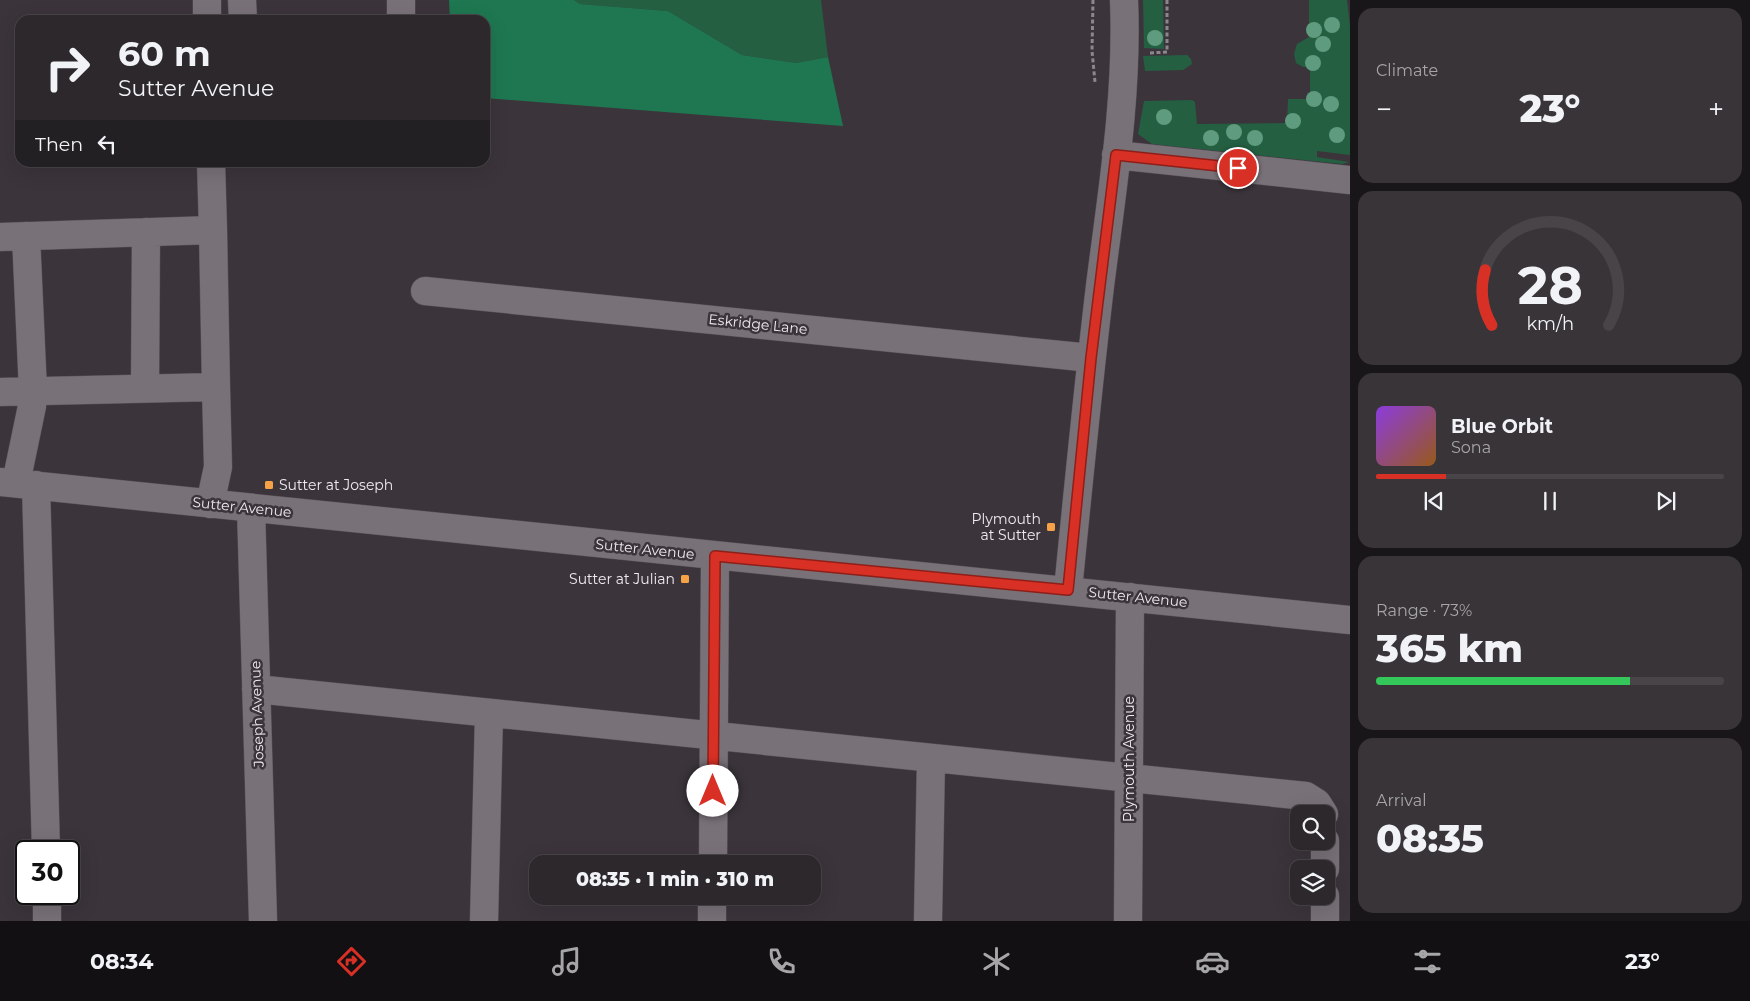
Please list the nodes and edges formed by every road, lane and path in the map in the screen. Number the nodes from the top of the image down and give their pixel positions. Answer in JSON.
{"nodes":[{"id":1,"x":207,"y":0,"type":"edge"},
{"id":2,"x":242,"y":0,"type":"edge"},
{"id":3,"x":401,"y":0,"type":"edge"},
{"id":4,"x":1093,"y":0,"type":"edge"},
{"id":5,"x":1124,"y":0,"type":"edge"},
{"id":6,"x":1167,"y":0,"type":"edge"},
{"id":7,"x":208,"y":15,"type":"edge"},
{"id":8,"x":243,"y":15,"type":"edge"},
{"id":9,"x":401,"y":15,"type":"edge"},
{"id":10,"x":1149,"y":53,"type":"dead end"},
{"id":11,"x":1096,"y":84,"type":"dead end"},
{"id":12,"x":1116,"y":155,"type":"junction"},
{"id":13,"x":212,"y":167,"type":"edge"},
{"id":14,"x":1350,"y":180,"type":"edge"},
{"id":15,"x":213,"y":230,"type":"junction"},
{"id":16,"x":146,"y":232,"type":"junction"},
{"id":17,"x":13,"y":237,"type":"edge"},
{"id":18,"x":426,"y":291,"type":"dead end"},
{"id":19,"x":1091,"y":358,"type":"junction"},
{"id":20,"x":216,"y":386,"type":"junction"},
{"id":21,"x":145,"y":388,"type":"junction"},
{"id":22,"x":33,"y":391,"type":"junction"},
{"id":23,"x":0,"y":392,"type":"edge"},
{"id":24,"x":17,"y":483,"type":"edge"},
{"id":25,"x":210,"y":504,"type":"junction"},
{"id":26,"x":251,"y":508,"type":"junction"},
{"id":27,"x":715,"y":556,"type":"junction"},
{"id":28,"x":1068,"y":590,"type":"junction"},
{"id":29,"x":1130,"y":597,"type":"junction"},
{"id":30,"x":1350,"y":620,"type":"edge"},
{"id":31,"x":256,"y":688,"type":"junction"},
{"id":32,"x":489,"y":714,"type":"junction"},
{"id":33,"x":714,"y":737,"type":"junction"},
{"id":34,"x":931,"y":759,"type":"junction"},
{"id":35,"x":1129,"y":778,"type":"junction"},
{"id":36,"x":1318,"y":805,"type":"edge"},
{"id":37,"x":45,"y":840,"type":"edge"},
{"id":38,"x":713,"y":855,"type":"edge"},
{"id":39,"x":47,"y":905,"type":"edge"},
{"id":40,"x":712,"y":905,"type":"edge"},
{"id":41,"x":1325,"y":905,"type":"edge"},
{"id":42,"x":48,"y":921,"type":"edge"},
{"id":43,"x":263,"y":921,"type":"edge"},
{"id":44,"x":484,"y":921,"type":"edge"},
{"id":45,"x":712,"y":921,"type":"edge"},
{"id":46,"x":928,"y":921,"type":"edge"},
{"id":47,"x":1128,"y":921,"type":"edge"},
{"id":48,"x":1325,"y":921,"type":"edge"}],
"edges":[{"from":1,"to":7,"type":"street"},
{"from":2,"to":8,"type":"street"},
{"from":3,"to":9,"type":"street"},
{"from":4,"to":11,"type":"path"},
{"from":5,"to":12,"type":"street"},
{"from":6,"to":10,"type":"path"},
{"from":12,"to":14,"type":"street"},
{"from":12,"to":19,"type":"street"},
{"from":13,"to":15,"type":"street"},
{"from":15,"to":16,"type":"street"},
{"from":15,"to":20,"type":"street"},
{"from":16,"to":17,"type":"street"},
{"from":16,"to":21,"type":"street"},
{"from":17,"to":22,"type":"street"},
{"from":18,"to":19,"type":"street","name":"Eskridge Lane"},
{"from":19,"to":28,"type":"street"},
{"from":20,"to":21,"type":"street"},
{"from":20,"to":25,"type":"street"},
{"from":21,"to":22,"type":"street"},
{"from":22,"to":23,"type":"street"},
{"from":22,"to":24,"type":"street"},
{"from":24,"to":25,"type":"street","name":"Sutter Avenue"},
{"from":24,"to":37,"type":"street"},
{"from":25,"to":26,"type":"street","name":"Sutter Avenue"},
{"from":26,"to":27,"type":"street","name":"Sutter Avenue"},
{"from":26,"to":31,"type":"street","name":"Joseph Avenue"},
{"from":27,"to":28,"type":"street","name":"Sutter Avenue"},
{"from":27,"to":33,"type":"street"},
{"from":28,"to":29,"type":"street","name":"Sutter Avenue"},
{"from":29,"to":30,"type":"street","name":"Sutter Avenue"},
{"from":29,"to":35,"type":"street","name":"Plymouth Avenue"},
{"from":31,"to":32,"type":"street"},
{"from":31,"to":43,"type":"street","name":"Joseph Avenue"},
{"from":32,"to":33,"type":"street"},
{"from":32,"to":44,"type":"street"},
{"from":33,"to":34,"type":"street"},
{"from":33,"to":38,"type":"street"},
{"from":34,"to":35,"type":"street"},
{"from":34,"to":46,"type":"street"},
{"from":35,"to":36,"type":"street"},
{"from":35,"to":47,"type":"street","name":"Plymouth Avenue"},
{"from":39,"to":42,"type":"street"},
{"from":40,"to":45,"type":"street"},
{"from":41,"to":48,"type":"street"}]}
